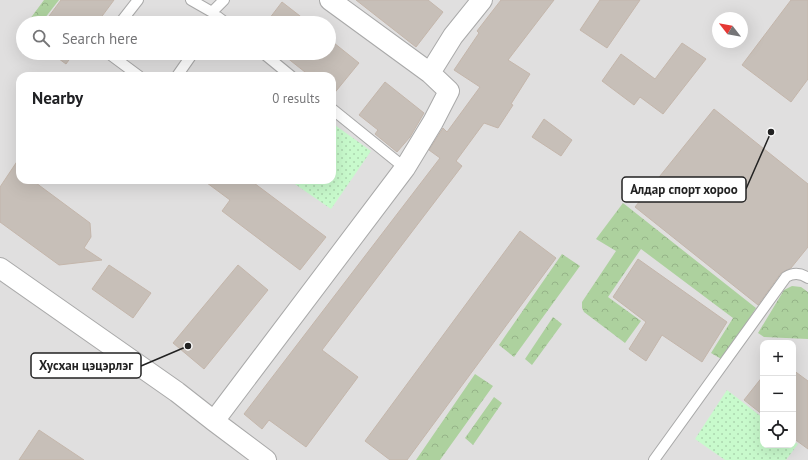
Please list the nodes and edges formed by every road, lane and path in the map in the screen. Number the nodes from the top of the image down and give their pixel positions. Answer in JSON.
{"nodes":[{"id":1,"x":138,"y":0,"type":"edge"},
{"id":2,"x":191,"y":0,"type":"edge"},
{"id":3,"x":224,"y":0,"type":"edge"},
{"id":4,"x":330,"y":0,"type":"edge"},
{"id":5,"x":481,"y":0,"type":"edge"},
{"id":6,"x":125,"y":16,"type":"edge"},
{"id":7,"x":117,"y":60,"type":"edge"},
{"id":8,"x":188,"y":60,"type":"edge"},
{"id":9,"x":272,"y":60,"type":"edge"},
{"id":10,"x":134,"y":72,"type":"edge"},
{"id":11,"x":180,"y":72,"type":"edge"},
{"id":12,"x":287,"y":72,"type":"edge"},
{"id":13,"x":430,"y":73,"type":"junction"},
{"id":14,"x":336,"y":112,"type":"edge"},
{"id":15,"x":405,"y":168,"type":"junction"},
{"id":16,"x":0,"y":268,"type":"edge"},
{"id":17,"x":808,"y":278,"type":"edge"},
{"id":18,"x":214,"y":422,"type":"junction"},
{"id":19,"x":266,"y":460,"type":"edge"},
{"id":20,"x":654,"y":460,"type":"edge"}],
"edges":[{"from":1,"to":6,"type":"lane"},
{"from":2,"to":3,"type":"lane"},
{"from":4,"to":13,"type":"street"},
{"from":5,"to":13,"type":"street"},
{"from":7,"to":10,"type":"lane"},
{"from":8,"to":11,"type":"lane"},
{"from":9,"to":12,"type":"lane"},
{"from":13,"to":15,"type":"street"},
{"from":14,"to":15,"type":"lane"},
{"from":15,"to":18,"type":"street"},
{"from":16,"to":18,"type":"street"},
{"from":17,"to":20,"type":"lane"},
{"from":18,"to":19,"type":"street"}]}
